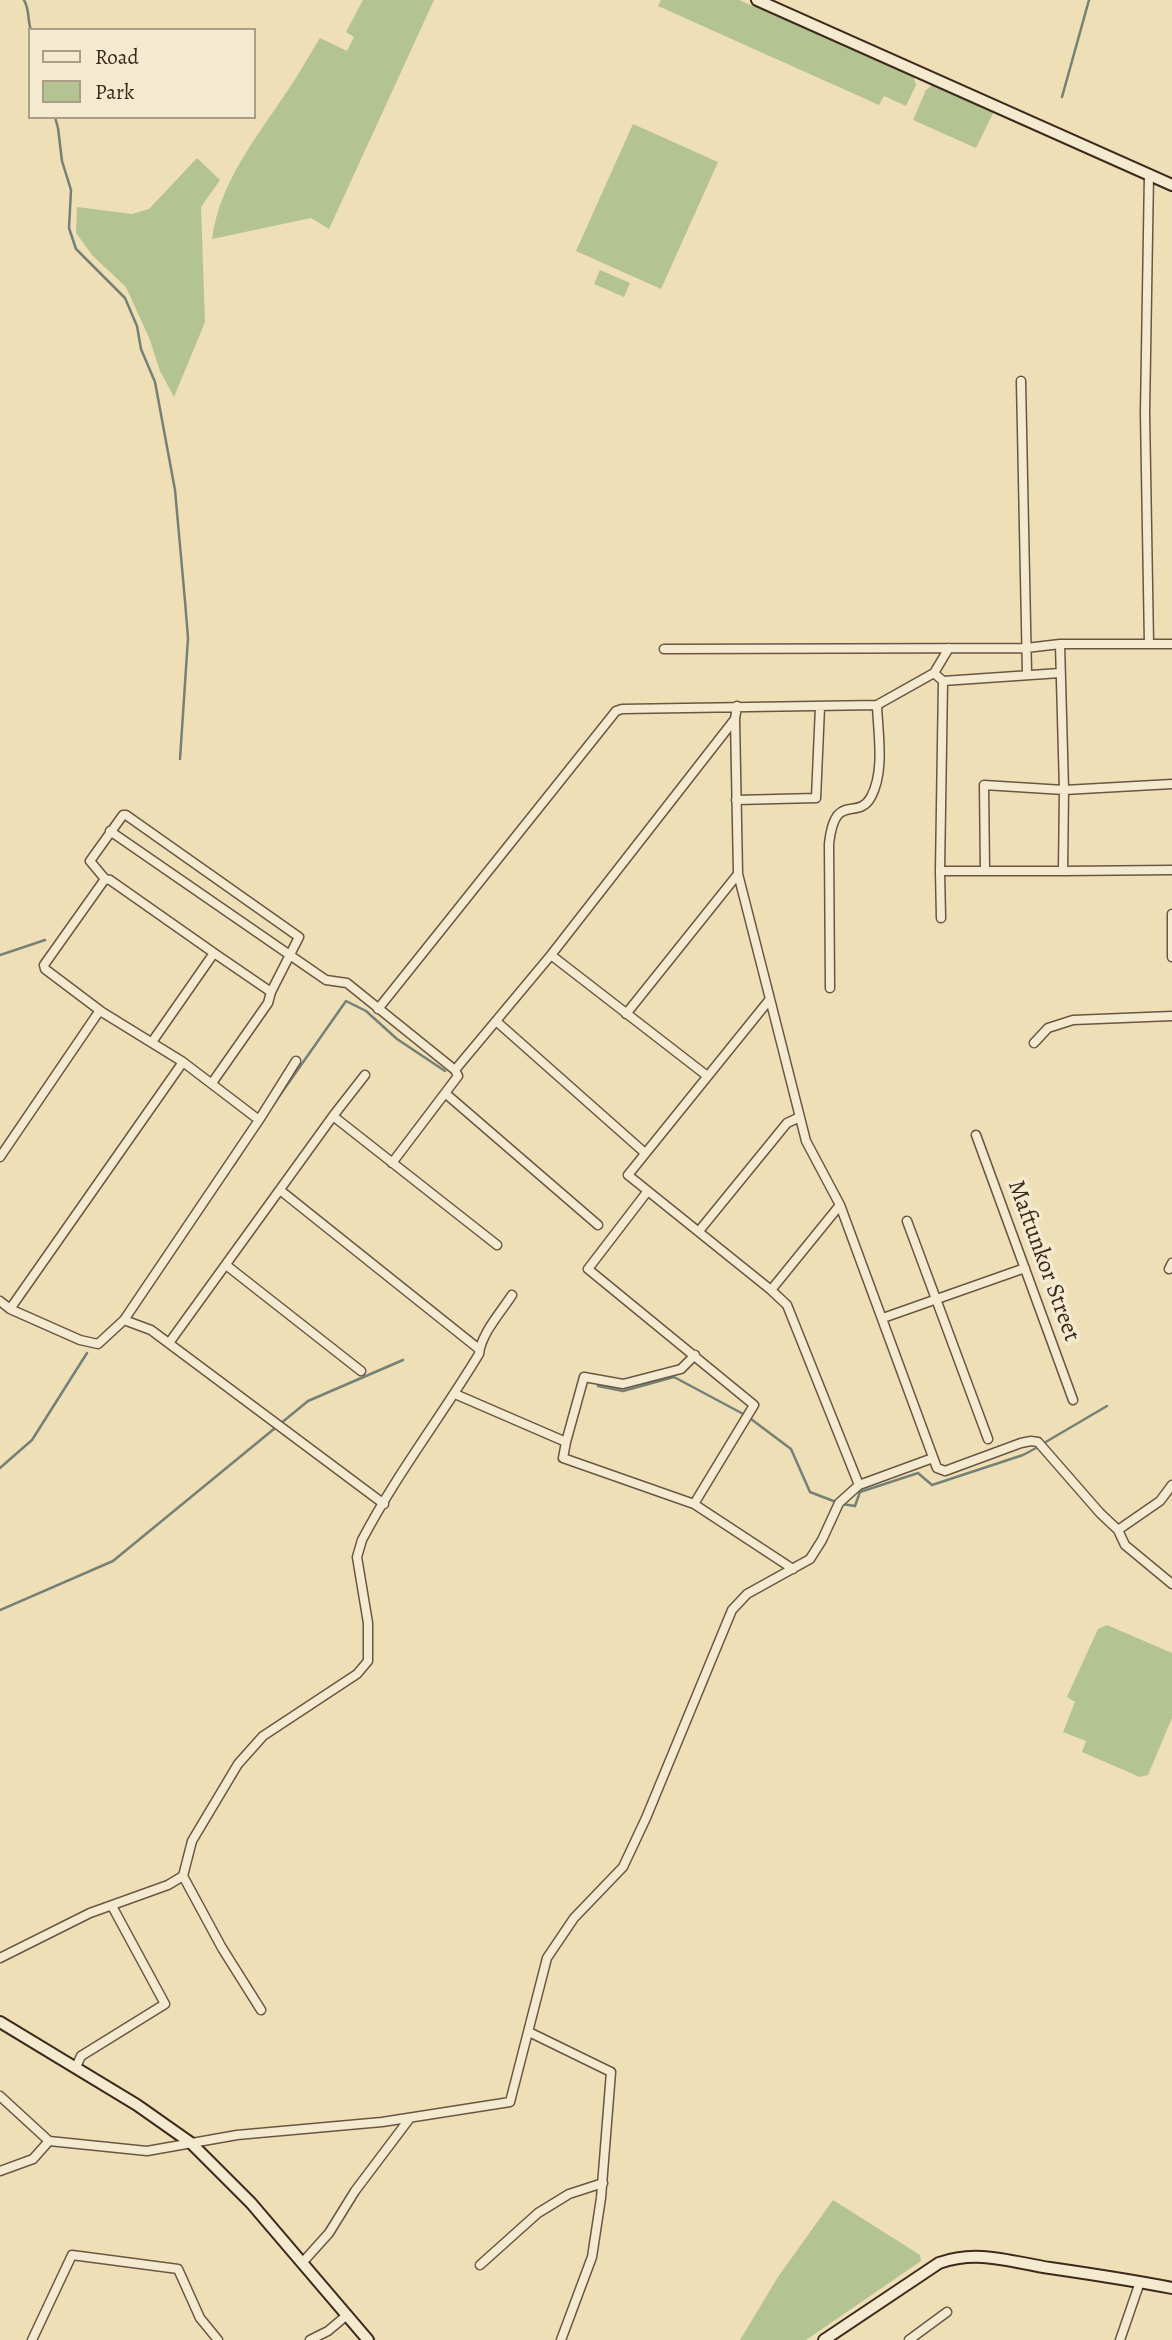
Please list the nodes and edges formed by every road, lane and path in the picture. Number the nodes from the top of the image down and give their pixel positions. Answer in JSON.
{"nodes":[{"id":1,"x":757,"y":0,"type":"edge"},
{"id":2,"x":1149,"y":174,"type":"junction"},
{"id":3,"x":1172,"y":185,"type":"edge"},
{"id":4,"x":1021,"y":381,"type":"dead end"},
{"id":5,"x":1060,"y":644,"type":"junction"},
{"id":6,"x":1149,"y":644,"type":"junction"},
{"id":7,"x":1172,"y":644,"type":"edge"},
{"id":8,"x":949,"y":648,"type":"junction"},
{"id":9,"x":1026,"y":648,"type":"junction"},
{"id":10,"x":664,"y":649,"type":"dead end"},
{"id":11,"x":934,"y":673,"type":"junction"},
{"id":12,"x":1060,"y":673,"type":"junction"},
{"id":13,"x":1027,"y":674,"type":"junction"},
{"id":14,"x":943,"y":681,"type":"junction"},
{"id":15,"x":877,"y":705,"type":"junction"},
{"id":16,"x":737,"y":706,"type":"junction"},
{"id":17,"x":820,"y":707,"type":"junction"},
{"id":18,"x":735,"y":719,"type":"junction"},
{"id":19,"x":1172,"y":784,"type":"edge"},
{"id":20,"x":1064,"y":790,"type":"junction"},
{"id":21,"x":736,"y":800,"type":"junction"},
{"id":22,"x":110,"y":831,"type":"junction"},
{"id":23,"x":1063,"y":870,"type":"junction"},
{"id":24,"x":1172,"y":870,"type":"edge"},
{"id":25,"x":940,"y":871,"type":"junction"},
{"id":26,"x":985,"y":871,"type":"junction"},
{"id":27,"x":738,"y":874,"type":"junction"},
{"id":28,"x":105,"y":879,"type":"junction"},
{"id":29,"x":1172,"y":914,"type":"edge"},
{"id":30,"x":941,"y":918,"type":"dead end"},
{"id":31,"x":214,"y":953,"type":"junction"},
{"id":32,"x":551,"y":956,"type":"junction"},
{"id":33,"x":290,"y":957,"type":"junction"},
{"id":34,"x":1172,"y":957,"type":"edge"},
{"id":35,"x":830,"y":988,"type":"dead end"},
{"id":36,"x":271,"y":992,"type":"junction"},
{"id":37,"x":770,"y":999,"type":"junction"},
{"id":38,"x":378,"y":1009,"type":"junction"},
{"id":39,"x":102,"y":1012,"type":"junction"},
{"id":40,"x":626,"y":1014,"type":"junction"},
{"id":41,"x":1172,"y":1016,"type":"edge"},
{"id":42,"x":496,"y":1021,"type":"junction"},
{"id":43,"x":152,"y":1042,"type":"junction"},
{"id":44,"x":1034,"y":1043,"type":"dead end"},
{"id":45,"x":296,"y":1061,"type":"dead end"},
{"id":46,"x":183,"y":1062,"type":"junction"},
{"id":47,"x":455,"y":1070,"type":"junction"},
{"id":48,"x":365,"y":1075,"type":"dead end"},
{"id":49,"x":706,"y":1075,"type":"junction"},
{"id":50,"x":212,"y":1083,"type":"junction"},
{"id":51,"x":445,"y":1093,"type":"junction"},
{"id":52,"x":332,"y":1116,"type":"junction"},
{"id":53,"x":800,"y":1117,"type":"junction"},
{"id":54,"x":259,"y":1120,"type":"junction"},
{"id":55,"x":976,"y":1135,"type":"dead end"},
{"id":56,"x":645,"y":1153,"type":"junction"},
{"id":57,"x":0,"y":1157,"type":"edge"},
{"id":58,"x":392,"y":1163,"type":"junction"},
{"id":59,"x":280,"y":1190,"type":"junction"},
{"id":60,"x":647,"y":1192,"type":"junction"},
{"id":61,"x":840,"y":1205,"type":"junction"},
{"id":62,"x":907,"y":1221,"type":"dead end"},
{"id":63,"x":598,"y":1225,"type":"dead end"},
{"id":64,"x":699,"y":1231,"type":"junction"},
{"id":65,"x":497,"y":1245,"type":"dead end"},
{"id":66,"x":226,"y":1265,"type":"junction"},
{"id":67,"x":1025,"y":1268,"type":"junction"},
{"id":68,"x":771,"y":1290,"type":"junction"},
{"id":69,"x":512,"y":1295,"type":"dead end"},
{"id":70,"x":936,"y":1300,"type":"junction"},
{"id":71,"x":0,"y":1301,"type":"edge"},
{"id":72,"x":10,"y":1309,"type":"junction"},
{"id":73,"x":883,"y":1318,"type":"junction"},
{"id":74,"x":124,"y":1320,"type":"junction"},
{"id":75,"x":169,"y":1343,"type":"junction"},
{"id":76,"x":479,"y":1349,"type":"junction"},
{"id":77,"x":695,"y":1355,"type":"junction"},
{"id":78,"x":361,"y":1371,"type":"dead end"},
{"id":79,"x":455,"y":1394,"type":"junction"},
{"id":80,"x":1073,"y":1400,"type":"dead end"},
{"id":81,"x":988,"y":1439,"type":"dead end"},
{"id":82,"x":566,"y":1442,"type":"junction"},
{"id":83,"x":933,"y":1458,"type":"junction"},
{"id":84,"x":859,"y":1485,"type":"junction"},
{"id":85,"x":1172,"y":1485,"type":"edge"},
{"id":86,"x":384,"y":1504,"type":"junction"},
{"id":87,"x":694,"y":1504,"type":"junction"},
{"id":88,"x":1118,"y":1530,"type":"junction"},
{"id":89,"x":793,"y":1569,"type":"junction"},
{"id":90,"x":1172,"y":1584,"type":"edge"},
{"id":91,"x":183,"y":1875,"type":"junction"},
{"id":92,"x":112,"y":1906,"type":"junction"},
{"id":93,"x":0,"y":1958,"type":"edge"},
{"id":94,"x":261,"y":2010,"type":"dead end"},
{"id":95,"x":0,"y":2022,"type":"edge"},
{"id":96,"x":529,"y":2032,"type":"junction"},
{"id":97,"x":76,"y":2067,"type":"junction"},
{"id":98,"x":0,"y":2096,"type":"edge"},
{"id":99,"x":410,"y":2118,"type":"junction"},
{"id":100,"x":49,"y":2141,"type":"junction"},
{"id":101,"x":191,"y":2143,"type":"junction"},
{"id":102,"x":0,"y":2171,"type":"edge"},
{"id":103,"x":603,"y":2183,"type":"junction"},
{"id":104,"x":302,"y":2263,"type":"junction"},
{"id":105,"x":480,"y":2265,"type":"dead end"},
{"id":106,"x":1140,"y":2282,"type":"junction"},
{"id":107,"x":1172,"y":2288,"type":"edge"},
{"id":108,"x":947,"y":2312,"type":"dead end"},
{"id":109,"x":347,"y":2315,"type":"junction"},
{"id":110,"x":32,"y":2340,"type":"edge"},
{"id":111,"x":218,"y":2340,"type":"edge"},
{"id":112,"x":310,"y":2340,"type":"edge"},
{"id":113,"x":368,"y":2340,"type":"edge"},
{"id":114,"x":561,"y":2340,"type":"edge"},
{"id":115,"x":824,"y":2340,"type":"edge"},
{"id":116,"x":909,"y":2340,"type":"edge"},
{"id":117,"x":1119,"y":2340,"type":"edge"}],
"edges":[{"from":1,"to":2,"type":"main road"},
{"from":2,"to":3,"type":"main road"},
{"from":2,"to":6,"type":"street"},
{"from":4,"to":9,"type":"street"},
{"from":5,"to":6,"type":"street"},
{"from":5,"to":9,"type":"street"},
{"from":5,"to":12,"type":"street"},
{"from":6,"to":7,"type":"street"},
{"from":8,"to":9,"type":"street"},
{"from":8,"to":10,"type":"street"},
{"from":8,"to":11,"type":"street"},
{"from":9,"to":13,"type":"street"},
{"from":11,"to":14,"type":"street"},
{"from":11,"to":15,"type":"street"},
{"from":12,"to":13,"type":"street"},
{"from":12,"to":20,"type":"street"},
{"from":13,"to":14,"type":"street"},
{"from":14,"to":25,"type":"street"},
{"from":15,"to":17,"type":"street"},
{"from":15,"to":35,"type":"street"},
{"from":16,"to":17,"type":"street"},
{"from":16,"to":18,"type":"street"},
{"from":16,"to":38,"type":"street"},
{"from":17,"to":21,"type":"street"},
{"from":18,"to":21,"type":"street"},
{"from":18,"to":32,"type":"street"},
{"from":19,"to":20,"type":"street"},
{"from":20,"to":23,"type":"street"},
{"from":20,"to":26,"type":"street"},
{"from":21,"to":27,"type":"street"},
{"from":22,"to":28,"type":"street"},
{"from":22,"to":33,"type":"street"},
{"from":22,"to":33,"type":"street"},
{"from":23,"to":24,"type":"street"},
{"from":23,"to":26,"type":"street"},
{"from":25,"to":26,"type":"street"},
{"from":25,"to":30,"type":"street"},
{"from":27,"to":37,"type":"street"},
{"from":27,"to":40,"type":"street"},
{"from":28,"to":31,"type":"street"},
{"from":28,"to":39,"type":"street"},
{"from":29,"to":34,"type":"street"},
{"from":31,"to":36,"type":"street"},
{"from":31,"to":43,"type":"street"},
{"from":32,"to":40,"type":"street"},
{"from":32,"to":42,"type":"street"},
{"from":33,"to":36,"type":"street"},
{"from":33,"to":38,"type":"street"},
{"from":36,"to":50,"type":"street"},
{"from":37,"to":49,"type":"street"},
{"from":37,"to":53,"type":"street"},
{"from":38,"to":47,"type":"street"},
{"from":39,"to":43,"type":"street"},
{"from":39,"to":57,"type":"street"},
{"from":40,"to":49,"type":"street"},
{"from":41,"to":44,"type":"street"},
{"from":42,"to":47,"type":"street"},
{"from":42,"to":56,"type":"street"},
{"from":43,"to":46,"type":"street"},
{"from":45,"to":54,"type":"street"},
{"from":46,"to":50,"type":"street"},
{"from":46,"to":72,"type":"street"},
{"from":47,"to":51,"type":"street"},
{"from":48,"to":52,"type":"street"},
{"from":49,"to":56,"type":"street"},
{"from":50,"to":54,"type":"street"},
{"from":51,"to":58,"type":"street"},
{"from":51,"to":63,"type":"street"},
{"from":52,"to":58,"type":"street"},
{"from":52,"to":59,"type":"street"},
{"from":53,"to":61,"type":"street"},
{"from":53,"to":64,"type":"street"},
{"from":54,"to":74,"type":"street"},
{"from":55,"to":67,"type":"street","name":"Maftunkor Street"},
{"from":56,"to":60,"type":"street"},
{"from":58,"to":65,"type":"street"},
{"from":59,"to":66,"type":"street"},
{"from":59,"to":76,"type":"street"},
{"from":60,"to":64,"type":"street"},
{"from":60,"to":77,"type":"street"},
{"from":61,"to":68,"type":"street"},
{"from":61,"to":73,"type":"street"},
{"from":62,"to":70,"type":"street"},
{"from":64,"to":68,"type":"street"},
{"from":66,"to":75,"type":"street"},
{"from":66,"to":78,"type":"street"},
{"from":67,"to":70,"type":"street"},
{"from":67,"to":80,"type":"street","name":"Maftunkor Street"},
{"from":68,"to":84,"type":"street"},
{"from":69,"to":76,"type":"street"},
{"from":70,"to":73,"type":"street"},
{"from":70,"to":81,"type":"street"},
{"from":71,"to":72,"type":"street"},
{"from":72,"to":74,"type":"street"},
{"from":73,"to":83,"type":"street"},
{"from":74,"to":75,"type":"street"},
{"from":75,"to":86,"type":"street"},
{"from":76,"to":79,"type":"street"},
{"from":77,"to":82,"type":"street"},
{"from":77,"to":87,"type":"street"},
{"from":79,"to":82,"type":"street"},
{"from":79,"to":86,"type":"street"},
{"from":82,"to":87,"type":"street"},
{"from":83,"to":84,"type":"street"},
{"from":83,"to":88,"type":"street"},
{"from":84,"to":89,"type":"street"},
{"from":85,"to":88,"type":"street"},
{"from":86,"to":91,"type":"street"},
{"from":87,"to":89,"type":"street"},
{"from":88,"to":90,"type":"street"},
{"from":89,"to":96,"type":"street"},
{"from":91,"to":92,"type":"street"},
{"from":91,"to":94,"type":"street"},
{"from":92,"to":93,"type":"street"},
{"from":92,"to":97,"type":"street"},
{"from":95,"to":97,"type":"main road"},
{"from":96,"to":99,"type":"street"},
{"from":96,"to":103,"type":"street"},
{"from":97,"to":101,"type":"main road"},
{"from":98,"to":100,"type":"street"},
{"from":99,"to":101,"type":"street"},
{"from":99,"to":104,"type":"street"},
{"from":100,"to":101,"type":"street"},
{"from":100,"to":102,"type":"street"},
{"from":101,"to":104,"type":"main road"},
{"from":103,"to":105,"type":"street"},
{"from":103,"to":114,"type":"street"},
{"from":104,"to":109,"type":"main road"},
{"from":106,"to":107,"type":"main road"},
{"from":106,"to":115,"type":"main road"},
{"from":106,"to":117,"type":"street"},
{"from":108,"to":116,"type":"street"},
{"from":109,"to":112,"type":"street"},
{"from":109,"to":113,"type":"main road"},
{"from":110,"to":111,"type":"street"}]}
